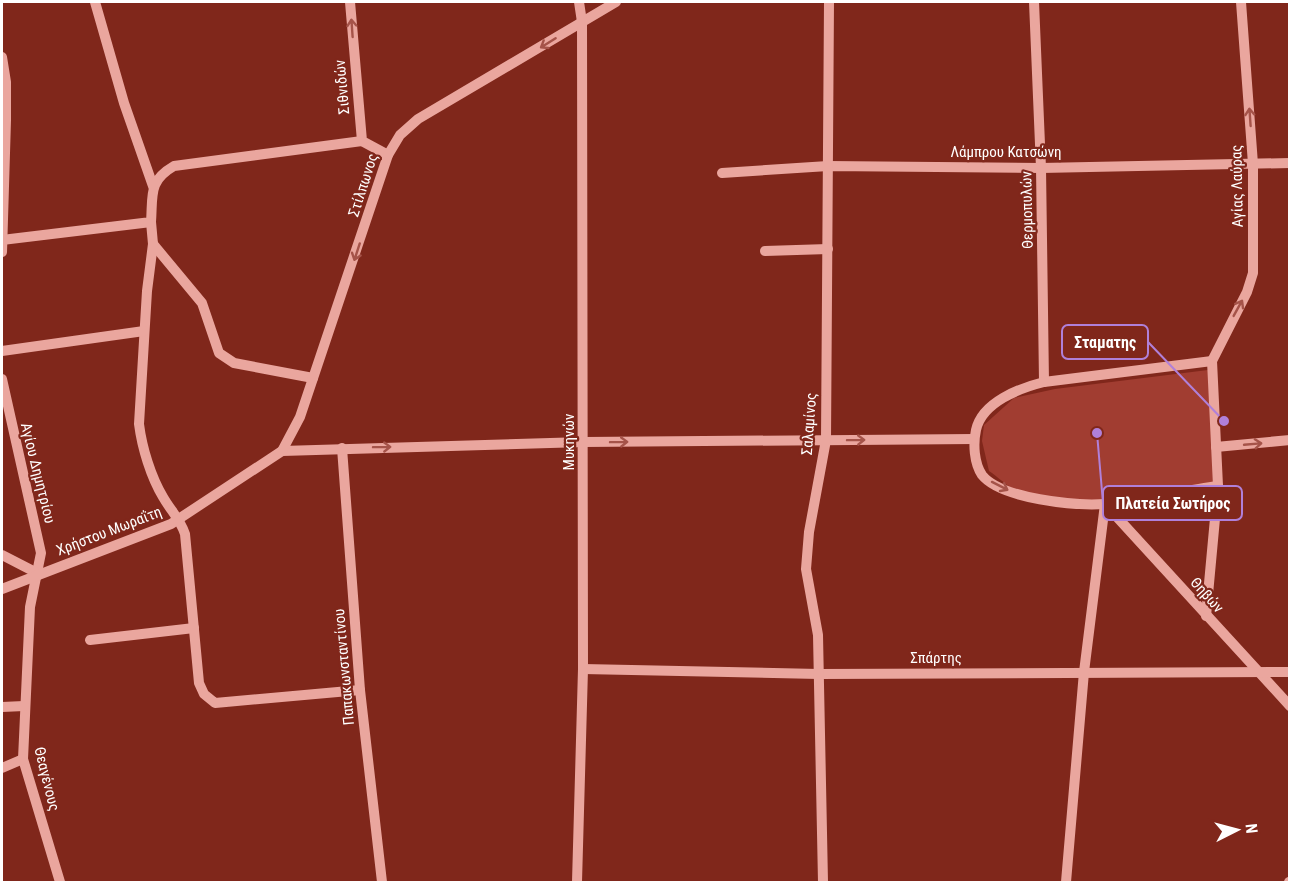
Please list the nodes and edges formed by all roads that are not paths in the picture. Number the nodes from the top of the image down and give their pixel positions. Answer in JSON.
{"nodes":[{"id":1,"x":95,"y":2,"type":"edge"},
{"id":2,"x":350,"y":2,"type":"edge"},
{"id":3,"x":579,"y":2,"type":"edge"},
{"id":4,"x":616,"y":2,"type":"edge"},
{"id":5,"x":829,"y":2,"type":"edge"},
{"id":6,"x":1034,"y":2,"type":"edge"},
{"id":7,"x":1242,"y":2,"type":"edge"},
{"id":8,"x":582,"y":22,"type":"junction"},
{"id":9,"x":2,"y":57,"type":"edge"},
{"id":10,"x":362,"y":141,"type":"junction"},
{"id":11,"x":388,"y":155,"type":"junction"},
{"id":12,"x":1290,"y":163,"type":"edge"},
{"id":13,"x":1253,"y":164,"type":"junction"},
{"id":14,"x":828,"y":166,"type":"junction"},
{"id":15,"x":1041,"y":168,"type":"junction"},
{"id":16,"x":723,"y":173,"type":"dead end"},
{"id":17,"x":153,"y":186,"type":"junction"},
{"id":18,"x":151,"y":222,"type":"junction"},
{"id":19,"x":2,"y":240,"type":"edge"},
{"id":20,"x":153,"y":243,"type":"junction"},
{"id":21,"x":828,"y":249,"type":"junction"},
{"id":22,"x":765,"y":251,"type":"dead end"},
{"id":23,"x":2,"y":252,"type":"edge"},
{"id":24,"x":144,"y":331,"type":"junction"},
{"id":25,"x":2,"y":351,"type":"edge"},
{"id":26,"x":1212,"y":361,"type":"junction"},
{"id":27,"x":313,"y":378,"type":"junction"},
{"id":28,"x":2,"y":379,"type":"edge"},
{"id":29,"x":1044,"y":382,"type":"junction"},
{"id":30,"x":974,"y":439,"type":"junction"},
{"id":31,"x":826,"y":440,"type":"junction"},
{"id":32,"x":1290,"y":440,"type":"edge"},
{"id":33,"x":584,"y":442,"type":"junction"},
{"id":34,"x":1216,"y":447,"type":"junction"},
{"id":35,"x":342,"y":448,"type":"junction"},
{"id":36,"x":282,"y":451,"type":"junction"},
{"id":37,"x":1218,"y":486,"type":"junction"},
{"id":38,"x":1105,"y":504,"type":"junction"},
{"id":39,"x":180,"y":519,"type":"junction"},
{"id":40,"x":2,"y":555,"type":"edge"},
{"id":41,"x":39,"y":574,"type":"junction"},
{"id":42,"x":2,"y":589,"type":"edge"},
{"id":43,"x":1206,"y":616,"type":"junction"},
{"id":44,"x":194,"y":628,"type":"junction"},
{"id":45,"x":90,"y":640,"type":"dead end"},
{"id":46,"x":583,"y":669,"type":"junction"},
{"id":47,"x":1257,"y":670,"type":"junction"},
{"id":48,"x":1084,"y":672,"type":"junction"},
{"id":49,"x":1290,"y":672,"type":"edge"},
{"id":50,"x":819,"y":674,"type":"junction"},
{"id":51,"x":360,"y":690,"type":"junction"},
{"id":52,"x":24,"y":706,"type":"junction"},
{"id":53,"x":1290,"y":706,"type":"edge"},
{"id":54,"x":2,"y":707,"type":"edge"},
{"id":55,"x":23,"y":759,"type":"junction"},
{"id":56,"x":2,"y":768,"type":"edge"},
{"id":57,"x":60,"y":882,"type":"edge"},
{"id":58,"x":382,"y":882,"type":"edge"},
{"id":59,"x":577,"y":882,"type":"edge"},
{"id":60,"x":823,"y":882,"type":"edge"},
{"id":61,"x":1066,"y":882,"type":"edge"}],
"edges":[{"from":1,"to":17,"type":"street"},
{"from":10,"to":2,"type":"street","name":"Σιθνιδών","one_way":true},
{"from":3,"to":8,"type":"street","name":"Μυκηνών"},
{"from":4,"to":8,"type":"street","name":"Στίλπωνος"},
{"from":5,"to":14,"type":"street","name":"Σαλαμίνος"},
{"from":6,"to":15,"type":"street","name":"Θερμοπυλών"},
{"from":13,"to":7,"type":"street","name":"Αγίας Λαύρας","one_way":true},
{"from":8,"to":11,"type":"street","name":"Στίλπωνος","one_way":true},
{"from":8,"to":33,"type":"street","name":"Μυκηνών"},
{"from":9,"to":19,"type":"street"},
{"from":10,"to":11,"type":"street"},
{"from":10,"to":17,"type":"street"},
{"from":11,"to":27,"type":"street","name":"Στίλπωνος","one_way":true},
{"from":12,"to":13,"type":"street","name":"Λάμπρου Κατσώνη"},
{"from":13,"to":15,"type":"street","name":"Λάμπρου Κατσώνη"},
{"from":26,"to":13,"type":"street","name":"Αγίας Λαύρας","one_way":true},
{"from":14,"to":15,"type":"street","name":"Λάμπρου Κατσώνη"},
{"from":14,"to":16,"type":"street","name":"Λάμπρου Κατσώνη"},
{"from":14,"to":21,"type":"street","name":"Σαλαμίνος"},
{"from":15,"to":29,"type":"street","name":"Θερμοπυλών"},
{"from":17,"to":18,"type":"street"},
{"from":18,"to":19,"type":"street"},
{"from":18,"to":20,"type":"street"},
{"from":19,"to":23,"type":"street"},
{"from":20,"to":24,"type":"street"},
{"from":20,"to":27,"type":"street"},
{"from":21,"to":22,"type":"street"},
{"from":21,"to":31,"type":"street","name":"Σαλαμίνος"},
{"from":24,"to":25,"type":"street"},
{"from":24,"to":39,"type":"street"},
{"from":26,"to":29,"type":"street"},
{"from":26,"to":34,"type":"street"},
{"from":27,"to":36,"type":"street","name":"Στίλπωνος"},
{"from":28,"to":41,"type":"street","name":"Αγίου Δημητρίου"},
{"from":29,"to":30,"type":"street"},
{"from":31,"to":30,"type":"street","one_way":true},
{"from":30,"to":38,"type":"street","one_way":true},
{"from":33,"to":31,"type":"street","one_way":true},
{"from":31,"to":50,"type":"street","name":"Σαλαμίνος"},
{"from":34,"to":32,"type":"street","one_way":true},
{"from":35,"to":33,"type":"street","one_way":true},
{"from":33,"to":46,"type":"street","name":"Μυκηνών"},
{"from":34,"to":37,"type":"street"},
{"from":35,"to":36,"type":"street"},
{"from":35,"to":51,"type":"street","name":"Παπακωνσταντίνου"},
{"from":36,"to":39,"type":"street","name":"Χρήστου Μωραΐτη"},
{"from":37,"to":38,"type":"street"},
{"from":37,"to":43,"type":"street"},
{"from":38,"to":43,"type":"street","name":"Θηβών"},
{"from":38,"to":48,"type":"street"},
{"from":39,"to":41,"type":"street","name":"Χρήστου Μωραΐτη"},
{"from":39,"to":44,"type":"street"},
{"from":40,"to":41,"type":"street"},
{"from":41,"to":42,"type":"street","name":"Χρήστου Μωραΐτη"},
{"from":41,"to":52,"type":"street","name":"Θεαγένους"},
{"from":43,"to":47,"type":"street","name":"Θηβών"},
{"from":44,"to":45,"type":"street"},
{"from":44,"to":51,"type":"street"},
{"from":46,"to":50,"type":"street","name":"Σπάρτης"},
{"from":46,"to":59,"type":"street","name":"Μυκηνών"},
{"from":47,"to":48,"type":"street","name":"Σπάρτης"},
{"from":47,"to":49,"type":"street","name":"Σπάρτης"},
{"from":47,"to":53,"type":"street","name":"Θηβών"},
{"from":48,"to":50,"type":"street","name":"Σπάρτης"},
{"from":48,"to":61,"type":"street"},
{"from":50,"to":60,"type":"street","name":"Σαλαμίνος"},
{"from":51,"to":58,"type":"street","name":"Παπακωνσταντίνου"},
{"from":52,"to":54,"type":"street"},
{"from":52,"to":55,"type":"street","name":"Θεαγένους"},
{"from":55,"to":56,"type":"street"},
{"from":55,"to":57,"type":"street","name":"Θεαγένους"}]}
